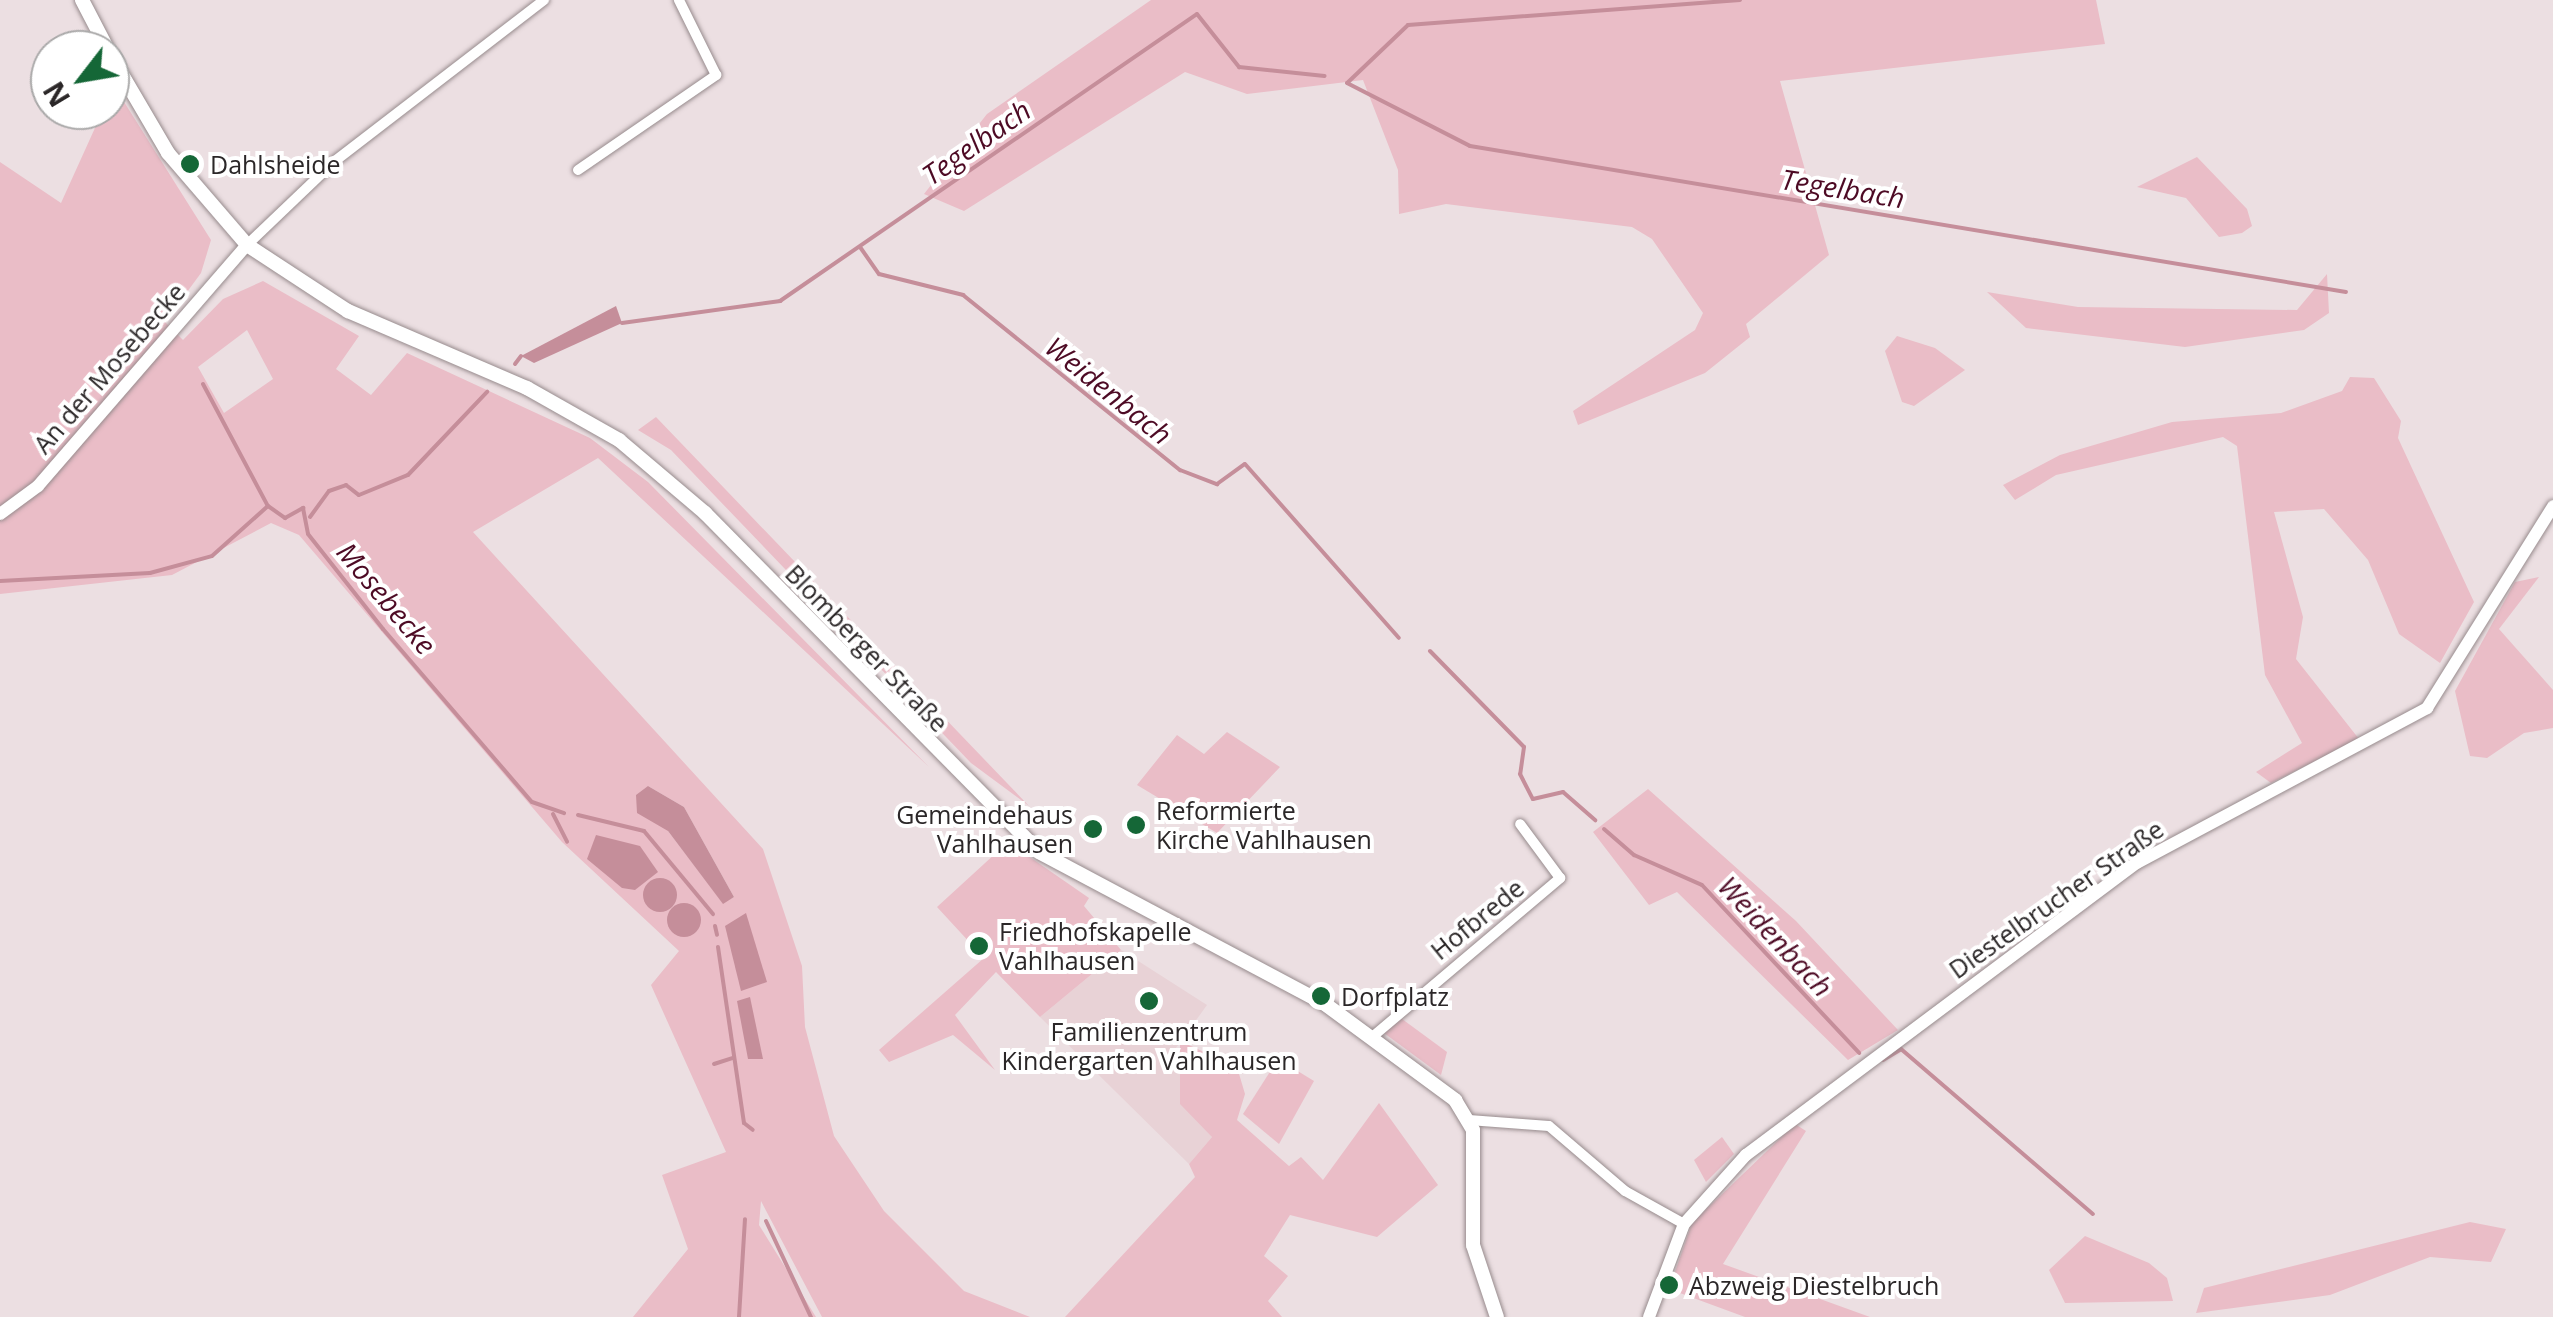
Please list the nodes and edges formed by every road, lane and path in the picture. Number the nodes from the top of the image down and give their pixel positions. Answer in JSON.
{"nodes":[{"id":1,"x":82,"y":0,"type":"edge"},
{"id":2,"x":544,"y":0,"type":"edge"},
{"id":3,"x":679,"y":0,"type":"edge"},
{"id":4,"x":98,"y":30,"type":"edge"},
{"id":5,"x":130,"y":88,"type":"edge"},
{"id":6,"x":578,"y":170,"type":"dead end"},
{"id":7,"x":248,"y":245,"type":"junction"},
{"id":8,"x":2553,"y":506,"type":"edge"},
{"id":9,"x":0,"y":514,"type":"edge"},
{"id":10,"x":1520,"y":824,"type":"dead end"},
{"id":11,"x":1371,"y":1038,"type":"junction"},
{"id":12,"x":1470,"y":1120,"type":"junction"},
{"id":13,"x":1684,"y":1224,"type":"junction"},
{"id":14,"x":1497,"y":1317,"type":"edge"},
{"id":15,"x":1649,"y":1317,"type":"edge"}],
"edges":[{"from":1,"to":4,"type":"main road","name":"Blomberger Straße"},
{"from":2,"to":7,"type":"street"},
{"from":3,"to":6,"type":"street"},
{"from":5,"to":7,"type":"main road","name":"Blomberger Straße"},
{"from":7,"to":9,"type":"street","name":"An der Mosebecke"},
{"from":7,"to":11,"type":"main road","name":"Blomberger Straße"},
{"from":8,"to":13,"type":"street","name":"Diestelbrucher Straße"},
{"from":10,"to":11,"type":"street","name":"Hofbrede"},
{"from":11,"to":12,"type":"main road","name":"Blomberger Straße"},
{"from":12,"to":13,"type":"street"},
{"from":12,"to":14,"type":"main road"},
{"from":13,"to":15,"type":"street","name":"Diestelbrucher Straße"}]}
